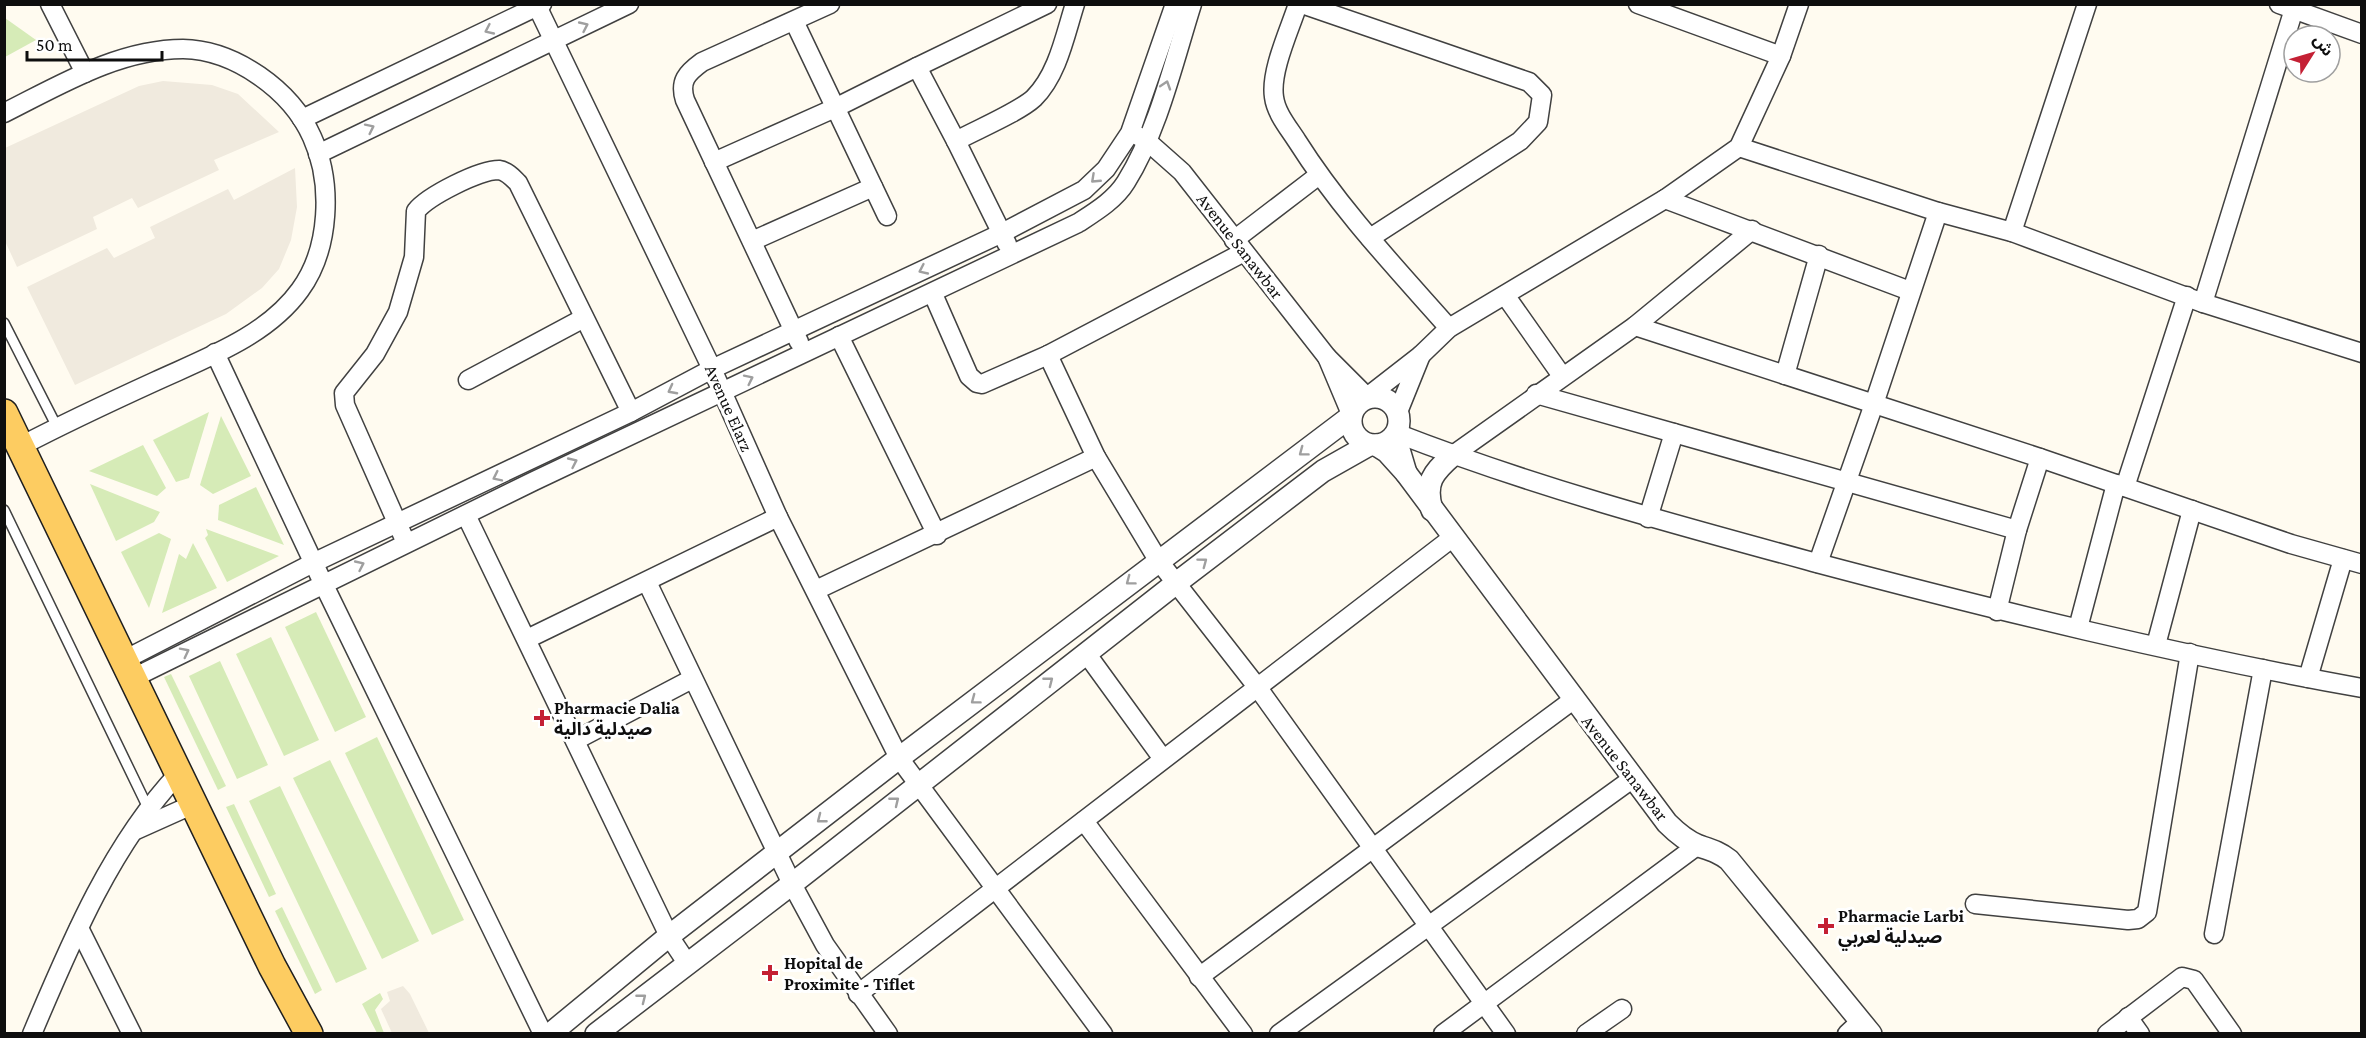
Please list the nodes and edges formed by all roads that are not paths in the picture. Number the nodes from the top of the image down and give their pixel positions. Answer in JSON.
{"nodes":[{"id":1,"x":50,"y":4,"type":"edge"},
{"id":2,"x":629,"y":4,"type":"edge"},
{"id":3,"x":830,"y":4,"type":"edge"},
{"id":4,"x":1047,"y":4,"type":"edge"},
{"id":5,"x":1075,"y":4,"type":"edge"},
{"id":6,"x":1175,"y":4,"type":"edge"},
{"id":7,"x":1192,"y":4,"type":"edge"},
{"id":8,"x":1300,"y":4,"type":"edge"},
{"id":9,"x":1638,"y":4,"type":"edge"},
{"id":10,"x":1799,"y":4,"type":"edge"},
{"id":11,"x":2087,"y":4,"type":"edge"},
{"id":12,"x":539,"y":5,"type":"edge"},
{"id":13,"x":2287,"y":7,"type":"edge"},
{"id":14,"x":2324,"y":12,"type":"edge"},
{"id":15,"x":794,"y":21,"type":"junction"},
{"id":16,"x":2361,"y":34,"type":"edge"},
{"id":17,"x":553,"y":40,"type":"junction"},
{"id":18,"x":1781,"y":57,"type":"junction"},
{"id":19,"x":917,"y":67,"type":"junction"},
{"id":20,"x":85,"y":73,"type":"junction"},
{"id":21,"x":835,"y":108,"type":"junction"},
{"id":22,"x":4,"y":113,"type":"edge"},
{"id":23,"x":302,"y":119,"type":"junction"},
{"id":24,"x":1130,"y":133,"type":"junction"},
{"id":25,"x":956,"y":141,"type":"junction"},
{"id":26,"x":1147,"y":141,"type":"junction"},
{"id":27,"x":1739,"y":147,"type":"junction"},
{"id":28,"x":318,"y":154,"type":"junction"},
{"id":29,"x":714,"y":162,"type":"junction"},
{"id":30,"x":1319,"y":175,"type":"junction"},
{"id":31,"x":873,"y":187,"type":"junction"},
{"id":32,"x":1665,"y":199,"type":"junction"},
{"id":33,"x":1938,"y":212,"type":"junction"},
{"id":34,"x":886,"y":216,"type":"dead end"},
{"id":35,"x":1752,"y":230,"type":"junction"},
{"id":36,"x":2012,"y":232,"type":"junction"},
{"id":37,"x":1002,"y":233,"type":"junction"},
{"id":38,"x":1370,"y":238,"type":"junction"},
{"id":39,"x":752,"y":241,"type":"junction"},
{"id":40,"x":1239,"y":246,"type":"junction"},
{"id":41,"x":1012,"y":255,"type":"junction"},
{"id":42,"x":1819,"y":255,"type":"junction"},
{"id":43,"x":1910,"y":291,"type":"junction"},
{"id":44,"x":933,"y":294,"type":"junction"},
{"id":45,"x":1505,"y":295,"type":"junction"},
{"id":46,"x":2195,"y":299,"type":"junction"},
{"id":47,"x":584,"y":318,"type":"junction"},
{"id":48,"x":4,"y":323,"type":"edge"},
{"id":49,"x":1635,"y":326,"type":"junction"},
{"id":50,"x":1449,"y":328,"type":"junction"},
{"id":51,"x":794,"y":330,"type":"junction"},
{"id":52,"x":839,"y":336,"type":"junction"},
{"id":53,"x":804,"y":352,"type":"junction"},
{"id":54,"x":215,"y":353,"type":"junction"},
{"id":55,"x":2361,"y":353,"type":"edge"},
{"id":56,"x":1421,"y":354,"type":"junction"},
{"id":57,"x":1048,"y":355,"type":"junction"},
{"id":58,"x":1327,"y":357,"type":"junction"},
{"id":59,"x":712,"y":369,"type":"junction"},
{"id":60,"x":1785,"y":375,"type":"junction"},
{"id":61,"x":1562,"y":376,"type":"junction"},
{"id":62,"x":468,"y":380,"type":"dead end"},
{"id":63,"x":721,"y":393,"type":"junction"},
{"id":64,"x":1536,"y":394,"type":"junction"},
{"id":65,"x":1367,"y":397,"type":"junction"},
{"id":66,"x":1874,"y":404,"type":"junction"},
{"id":67,"x":631,"y":412,"type":"junction"},
{"id":68,"x":4,"y":413,"type":"edge"},
{"id":69,"x":1351,"y":416,"type":"junction"},
{"id":70,"x":57,"y":427,"type":"junction"},
{"id":71,"x":1674,"y":433,"type":"junction"},
{"id":72,"x":1387,"y":434,"type":"junction"},
{"id":73,"x":21,"y":446,"type":"junction"},
{"id":74,"x":1453,"y":455,"type":"junction"},
{"id":75,"x":1096,"y":457,"type":"junction"},
{"id":76,"x":2040,"y":458,"type":"junction"},
{"id":77,"x":526,"y":463,"type":"junction"},
{"id":78,"x":534,"y":481,"type":"junction"},
{"id":79,"x":1846,"y":481,"type":"junction"},
{"id":80,"x":2121,"y":486,"type":"junction"},
{"id":81,"x":4,"y":510,"type":"edge"},
{"id":82,"x":1432,"y":510,"type":"junction"},
{"id":83,"x":2192,"y":510,"type":"junction"},
{"id":84,"x":466,"y":515,"type":"junction"},
{"id":85,"x":778,"y":517,"type":"junction"},
{"id":86,"x":1648,"y":518,"type":"junction"},
{"id":87,"x":398,"y":525,"type":"junction"},
{"id":88,"x":2017,"y":530,"type":"junction"},
{"id":89,"x":937,"y":535,"type":"junction"},
{"id":90,"x":1452,"y":538,"type":"junction"},
{"id":91,"x":406,"y":544,"type":"junction"},
{"id":92,"x":2343,"y":559,"type":"junction"},
{"id":93,"x":1158,"y":560,"type":"junction"},
{"id":94,"x":313,"y":563,"type":"junction"},
{"id":95,"x":1818,"y":563,"type":"junction"},
{"id":96,"x":2361,"y":564,"type":"edge"},
{"id":97,"x":647,"y":582,"type":"junction"},
{"id":98,"x":323,"y":583,"type":"junction"},
{"id":99,"x":1175,"y":584,"type":"junction"},
{"id":100,"x":816,"y":590,"type":"junction"},
{"id":101,"x":1997,"y":611,"type":"junction"},
{"id":102,"x":2078,"y":628,"type":"junction"},
{"id":103,"x":527,"y":639,"type":"junction"},
{"id":104,"x":2156,"y":645,"type":"junction"},
{"id":105,"x":1086,"y":653,"type":"junction"},
{"id":106,"x":2190,"y":653,"type":"junction"},
{"id":107,"x":128,"y":669,"type":"junction"},
{"id":108,"x":2263,"y":669,"type":"junction"},
{"id":109,"x":2308,"y":678,"type":"junction"},
{"id":110,"x":692,"y":680,"type":"junction"},
{"id":111,"x":1258,"y":688,"type":"junction"},
{"id":112,"x":2361,"y":688,"type":"edge"},
{"id":113,"x":1573,"y":700,"type":"junction"},
{"id":114,"x":576,"y":740,"type":"junction"},
{"id":115,"x":899,"y":758,"type":"junction"},
{"id":116,"x":1163,"y":759,"type":"junction"},
{"id":117,"x":178,"y":773,"type":"junction"},
{"id":118,"x":1632,"y":779,"type":"junction"},
{"id":119,"x":918,"y":783,"type":"junction"},
{"id":120,"x":194,"y":804,"type":"junction"},
{"id":121,"x":152,"y":816,"type":"junction"},
{"id":122,"x":1084,"y":821,"type":"junction"},
{"id":123,"x":1698,"y":845,"type":"junction"},
{"id":124,"x":1373,"y":847,"type":"junction"},
{"id":125,"x":778,"y":854,"type":"junction"},
{"id":126,"x":792,"y":884,"type":"junction"},
{"id":127,"x":997,"y":889,"type":"junction"},
{"id":128,"x":1975,"y":904,"type":"dead end"},
{"id":129,"x":1429,"y":923,"type":"junction"},
{"id":130,"x":79,"y":928,"type":"junction"},
{"id":131,"x":2214,"y":934,"type":"dead end"},
{"id":132,"x":669,"y":936,"type":"junction"},
{"id":133,"x":687,"y":963,"type":"junction"},
{"id":134,"x":272,"y":966,"type":"junction"},
{"id":135,"x":1198,"y":977,"type":"junction"},
{"id":136,"x":858,"y":993,"type":"junction"},
{"id":137,"x":1485,"y":1003,"type":"junction"},
{"id":138,"x":1622,"y":1009,"type":"dead end"},
{"id":139,"x":2128,"y":1017,"type":"junction"},
{"id":140,"x":1860,"y":1030,"type":"edge"},
{"id":141,"x":32,"y":1034,"type":"edge"},
{"id":142,"x":132,"y":1034,"type":"edge"},
{"id":143,"x":297,"y":1034,"type":"edge"},
{"id":144,"x":309,"y":1034,"type":"edge"},
{"id":145,"x":543,"y":1034,"type":"edge"},
{"id":146,"x":550,"y":1034,"type":"edge"},
{"id":147,"x":596,"y":1034,"type":"edge"},
{"id":148,"x":888,"y":1034,"type":"edge"},
{"id":149,"x":1103,"y":1034,"type":"edge"},
{"id":150,"x":1243,"y":1034,"type":"edge"},
{"id":151,"x":1279,"y":1034,"type":"edge"},
{"id":152,"x":1443,"y":1034,"type":"edge"},
{"id":153,"x":1506,"y":1034,"type":"edge"},
{"id":154,"x":1586,"y":1034,"type":"edge"},
{"id":155,"x":2107,"y":1034,"type":"edge"},
{"id":156,"x":2140,"y":1034,"type":"edge"},
{"id":157,"x":2232,"y":1034,"type":"edge"}],
"edges":[{"from":1,"to":20,"type":"street"},
{"from":17,"to":2,"type":"street","one_way":true},
{"from":3,"to":15,"type":"street"},
{"from":4,"to":19,"type":"street"},
{"from":5,"to":25,"type":"street"},
{"from":6,"to":24,"type":"street"},
{"from":26,"to":7,"type":"street","one_way":true},
{"from":8,"to":30,"type":"street"},
{"from":8,"to":38,"type":"street"},
{"from":9,"to":18,"type":"street"},
{"from":10,"to":18,"type":"street"},
{"from":11,"to":36,"type":"street"},
{"from":12,"to":17,"type":"street","name":"Avenue Elarz"},
{"from":12,"to":23,"type":"street","one_way":true},
{"from":13,"to":14,"type":"street"},
{"from":13,"to":46,"type":"street"},
{"from":14,"to":16,"type":"street"},
{"from":15,"to":21,"type":"street"},
{"from":15,"to":29,"type":"street"},
{"from":28,"to":17,"type":"street","one_way":true},
{"from":17,"to":59,"type":"street","name":"Avenue Elarz"},
{"from":18,"to":27,"type":"street"},
{"from":19,"to":21,"type":"street"},
{"from":19,"to":25,"type":"street"},
{"from":20,"to":22,"type":"street"},
{"from":20,"to":23,"type":"street"},
{"from":21,"to":29,"type":"street"},
{"from":21,"to":31,"type":"street"},
{"from":23,"to":28,"type":"street"},
{"from":24,"to":26,"type":"street","name":"Avenue Sanawbar"},
{"from":24,"to":37,"type":"street","one_way":true},
{"from":25,"to":37,"type":"street"},
{"from":26,"to":40,"type":"street","name":"Avenue Sanawbar"},
{"from":26,"to":41,"type":"street"},
{"from":27,"to":32,"type":"street"},
{"from":27,"to":33,"type":"street"},
{"from":28,"to":54,"type":"street"},
{"from":29,"to":39,"type":"street"},
{"from":30,"to":38,"type":"street"},
{"from":30,"to":40,"type":"street"},
{"from":31,"to":34,"type":"street"},
{"from":31,"to":39,"type":"street"},
{"from":32,"to":35,"type":"street"},
{"from":32,"to":45,"type":"street"},
{"from":33,"to":36,"type":"street"},
{"from":33,"to":43,"type":"street"},
{"from":35,"to":42,"type":"street"},
{"from":35,"to":49,"type":"street"},
{"from":36,"to":46,"type":"street"},
{"from":37,"to":41,"type":"street"},
{"from":37,"to":51,"type":"street","one_way":true},
{"from":38,"to":50,"type":"street"},
{"from":39,"to":51,"type":"street"},
{"from":40,"to":57,"type":"street"},
{"from":40,"to":58,"type":"street","name":"Avenue Sanawbar"},
{"from":41,"to":44,"type":"street"},
{"from":42,"to":43,"type":"street"},
{"from":42,"to":60,"type":"street"},
{"from":43,"to":66,"type":"street"},
{"from":44,"to":52,"type":"street"},
{"from":44,"to":57,"type":"street"},
{"from":45,"to":50,"type":"street"},
{"from":45,"to":61,"type":"street"},
{"from":46,"to":55,"type":"street"},
{"from":46,"to":80,"type":"street"},
{"from":47,"to":62,"type":"street"},
{"from":47,"to":67,"type":"street"},
{"from":47,"to":87,"type":"street"},
{"from":48,"to":70,"type":"lane"},
{"from":49,"to":60,"type":"street"},
{"from":49,"to":61,"type":"street"},
{"from":50,"to":56,"type":"street"},
{"from":51,"to":53,"type":"street"},
{"from":51,"to":59,"type":"street"},
{"from":52,"to":53,"type":"street"},
{"from":52,"to":89,"type":"street"},
{"from":63,"to":53,"type":"street","one_way":true},
{"from":54,"to":70,"type":"street"},
{"from":54,"to":94,"type":"street"},
{"from":56,"to":65,"type":"street"},
{"from":56,"to":72,"type":"street"},
{"from":57,"to":75,"type":"street"},
{"from":58,"to":65,"type":"street"},
{"from":58,"to":69,"type":"street"},
{"from":59,"to":63,"type":"street","name":"Avenue Elarz"},
{"from":59,"to":67,"type":"street","one_way":true},
{"from":60,"to":66,"type":"street"},
{"from":61,"to":64,"type":"street"},
{"from":78,"to":63,"type":"street","one_way":true},
{"from":63,"to":85,"type":"street","name":"Avenue Elarz"},
{"from":64,"to":71,"type":"street"},
{"from":64,"to":74,"type":"street"},
{"from":65,"to":69,"type":"street"},
{"from":65,"to":72,"type":"street"},
{"from":66,"to":76,"type":"street"},
{"from":66,"to":79,"type":"street"},
{"from":67,"to":77,"type":"street"},
{"from":68,"to":73,"type":"main road"},
{"from":69,"to":72,"type":"street"},
{"from":69,"to":93,"type":"street","one_way":true},
{"from":70,"to":73,"type":"street"},
{"from":71,"to":79,"type":"street"},
{"from":71,"to":86,"type":"street"},
{"from":72,"to":74,"type":"street"},
{"from":72,"to":82,"type":"street","name":"Avenue Sanawbar"},
{"from":99,"to":72,"type":"street","one_way":true},
{"from":73,"to":107,"type":"main road"},
{"from":74,"to":82,"type":"street"},
{"from":74,"to":86,"type":"street"},
{"from":75,"to":89,"type":"street"},
{"from":75,"to":93,"type":"street"},
{"from":76,"to":80,"type":"street"},
{"from":76,"to":88,"type":"street"},
{"from":77,"to":78,"type":"street"},
{"from":77,"to":87,"type":"street","one_way":true},
{"from":78,"to":84,"type":"street"},
{"from":79,"to":88,"type":"street"},
{"from":79,"to":95,"type":"street"},
{"from":80,"to":83,"type":"street"},
{"from":80,"to":102,"type":"street"},
{"from":81,"to":121,"type":"lane"},
{"from":82,"to":90,"type":"street","name":"Avenue Sanawbar"},
{"from":83,"to":92,"type":"street"},
{"from":83,"to":104,"type":"street"},
{"from":84,"to":91,"type":"street"},
{"from":84,"to":103,"type":"street"},
{"from":85,"to":97,"type":"street"},
{"from":85,"to":100,"type":"street","name":"Avenue Elarz"},
{"from":86,"to":95,"type":"street"},
{"from":87,"to":91,"type":"street"},
{"from":87,"to":94,"type":"street"},
{"from":88,"to":101,"type":"street"},
{"from":89,"to":100,"type":"street"},
{"from":90,"to":111,"type":"street"},
{"from":90,"to":113,"type":"street","name":"Avenue Sanawbar"},
{"from":98,"to":91,"type":"street","one_way":true},
{"from":92,"to":96,"type":"street"},
{"from":92,"to":109,"type":"street"},
{"from":93,"to":99,"type":"street"},
{"from":93,"to":115,"type":"street","one_way":true},
{"from":94,"to":98,"type":"street"},
{"from":94,"to":107,"type":"street"},
{"from":95,"to":101,"type":"street"},
{"from":97,"to":103,"type":"street"},
{"from":97,"to":110,"type":"street"},
{"from":107,"to":98,"type":"street","one_way":true},
{"from":98,"to":145,"type":"street"},
{"from":99,"to":105,"type":"street"},
{"from":99,"to":111,"type":"street"},
{"from":100,"to":115,"type":"street","name":"Avenue Elarz"},
{"from":101,"to":102,"type":"street"},
{"from":102,"to":104,"type":"street"},
{"from":103,"to":114,"type":"street"},
{"from":104,"to":106,"type":"street"},
{"from":105,"to":116,"type":"street"},
{"from":119,"to":105,"type":"street","one_way":true},
{"from":106,"to":108,"type":"street"},
{"from":106,"to":128,"type":"street"},
{"from":107,"to":117,"type":"main road"},
{"from":108,"to":109,"type":"street"},
{"from":108,"to":131,"type":"street"},
{"from":109,"to":112,"type":"street"},
{"from":110,"to":114,"type":"street"},
{"from":110,"to":125,"type":"street"},
{"from":111,"to":116,"type":"street"},
{"from":111,"to":124,"type":"street"},
{"from":113,"to":118,"type":"street","name":"Avenue Sanawbar"},
{"from":113,"to":124,"type":"street"},
{"from":114,"to":132,"type":"street"},
{"from":115,"to":119,"type":"street","name":"Avenue Elarz"},
{"from":115,"to":125,"type":"street","one_way":true},
{"from":116,"to":122,"type":"street"},
{"from":117,"to":120,"type":"main road"},
{"from":117,"to":121,"type":"street"},
{"from":118,"to":123,"type":"street","name":"Avenue Sanawbar"},
{"from":118,"to":129,"type":"street"},
{"from":126,"to":119,"type":"street","one_way":true},
{"from":119,"to":127,"type":"street","name":"Avenue Elarz"},
{"from":120,"to":121,"type":"street"},
{"from":120,"to":134,"type":"main road"},
{"from":121,"to":130,"type":"street"},
{"from":122,"to":127,"type":"street"},
{"from":122,"to":135,"type":"street"},
{"from":123,"to":137,"type":"street"},
{"from":123,"to":140,"type":"street","name":"Avenue Sanawbar"},
{"from":124,"to":129,"type":"street"},
{"from":124,"to":135,"type":"street"},
{"from":125,"to":126,"type":"street"},
{"from":125,"to":132,"type":"street"},
{"from":126,"to":133,"type":"street"},
{"from":126,"to":136,"type":"street"},
{"from":127,"to":136,"type":"street"},
{"from":127,"to":149,"type":"street","name":"Avenue Elarz"},
{"from":129,"to":137,"type":"street"},
{"from":129,"to":151,"type":"street"},
{"from":130,"to":141,"type":"street"},
{"from":130,"to":142,"type":"street"},
{"from":132,"to":133,"type":"street"},
{"from":132,"to":146,"type":"street"},
{"from":147,"to":133,"type":"street","one_way":true},
{"from":134,"to":143,"type":"main road"},
{"from":134,"to":144,"type":"main road"},
{"from":135,"to":150,"type":"street"},
{"from":136,"to":148,"type":"street"},
{"from":137,"to":152,"type":"street"},
{"from":137,"to":153,"type":"street"},
{"from":138,"to":154,"type":"street"},
{"from":139,"to":155,"type":"street"},
{"from":139,"to":156,"type":"street"},
{"from":139,"to":157,"type":"street"}]}
